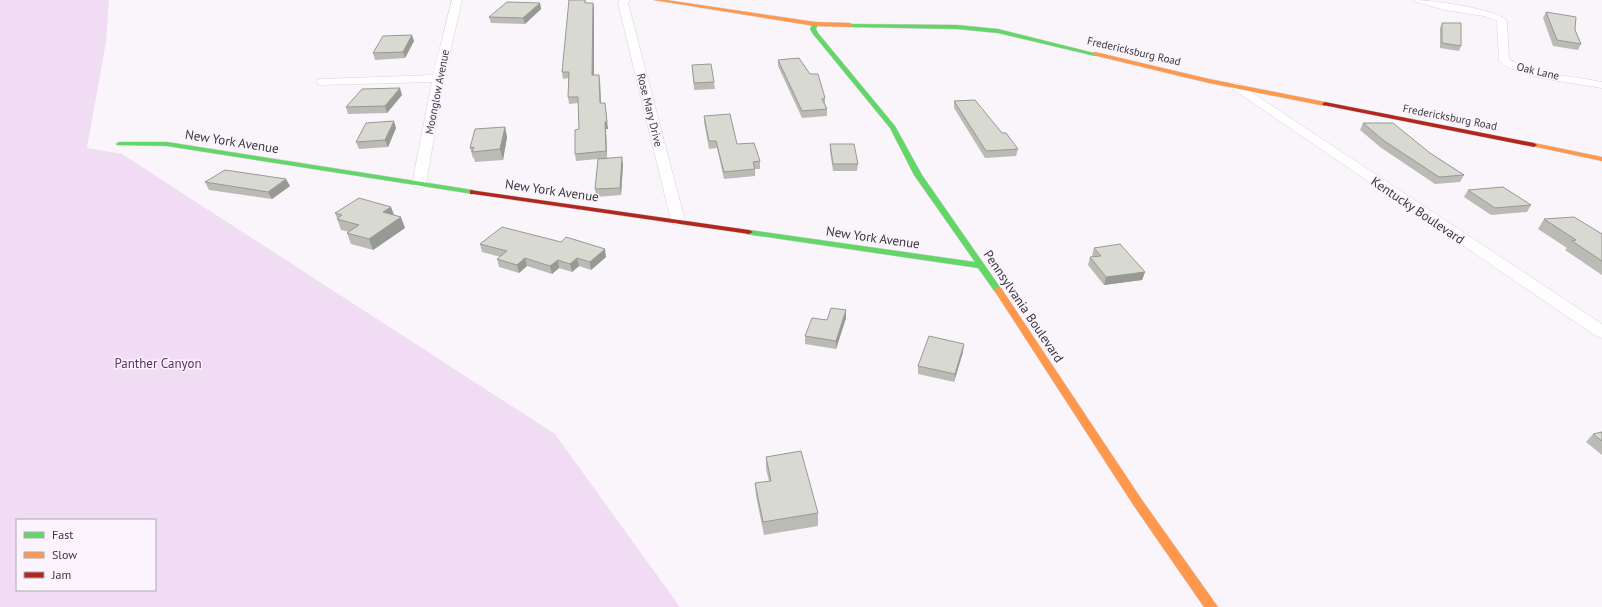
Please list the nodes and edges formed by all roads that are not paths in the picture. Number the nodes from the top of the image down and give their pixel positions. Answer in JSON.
{"nodes":[{"id":1,"x":457,"y":0,"type":"edge"},
{"id":2,"x":625,"y":0,"type":"edge"},
{"id":3,"x":656,"y":0,"type":"edge"},
{"id":4,"x":1419,"y":0,"type":"edge"},
{"id":5,"x":815,"y":24,"type":"junction"},
{"id":6,"x":438,"y":78,"type":"junction"},
{"id":7,"x":322,"y":82,"type":"dead end"},
{"id":8,"x":1602,"y":85,"type":"edge"},
{"id":9,"x":1234,"y":86,"type":"junction"},
{"id":10,"x":119,"y":144,"type":"dead end"},
{"id":11,"x":1602,"y":159,"type":"edge"},
{"id":12,"x":419,"y":184,"type":"junction"},
{"id":13,"x":678,"y":221,"type":"junction"},
{"id":14,"x":982,"y":266,"type":"junction"},
{"id":15,"x":1602,"y":332,"type":"edge"},
{"id":16,"x":1211,"y":607,"type":"edge"}],
"edges":[{"from":1,"to":6,"type":"street","name":"Moonglow Avenue"},
{"from":2,"to":13,"type":"street","name":"Rose Mary Drive"},
{"from":3,"to":5,"type":"street","name":"Fredericksburg Road"},
{"from":4,"to":8,"type":"street","name":"Oak Lane"},
{"from":5,"to":9,"type":"street","name":"Fredericksburg Road"},
{"from":5,"to":14,"type":"street","name":"Pennsylvania Boulevard"},
{"from":6,"to":7,"type":"street"},
{"from":6,"to":12,"type":"street","name":"Moonglow Avenue"},
{"from":9,"to":11,"type":"street","name":"Fredericksburg Road"},
{"from":9,"to":15,"type":"street","name":"Kentucky Boulevard"},
{"from":10,"to":12,"type":"street","name":"New York Avenue"},
{"from":12,"to":13,"type":"street","name":"New York Avenue"},
{"from":13,"to":14,"type":"street","name":"New York Avenue"},
{"from":14,"to":16,"type":"street","name":"Pennsylvania Boulevard"}]}
